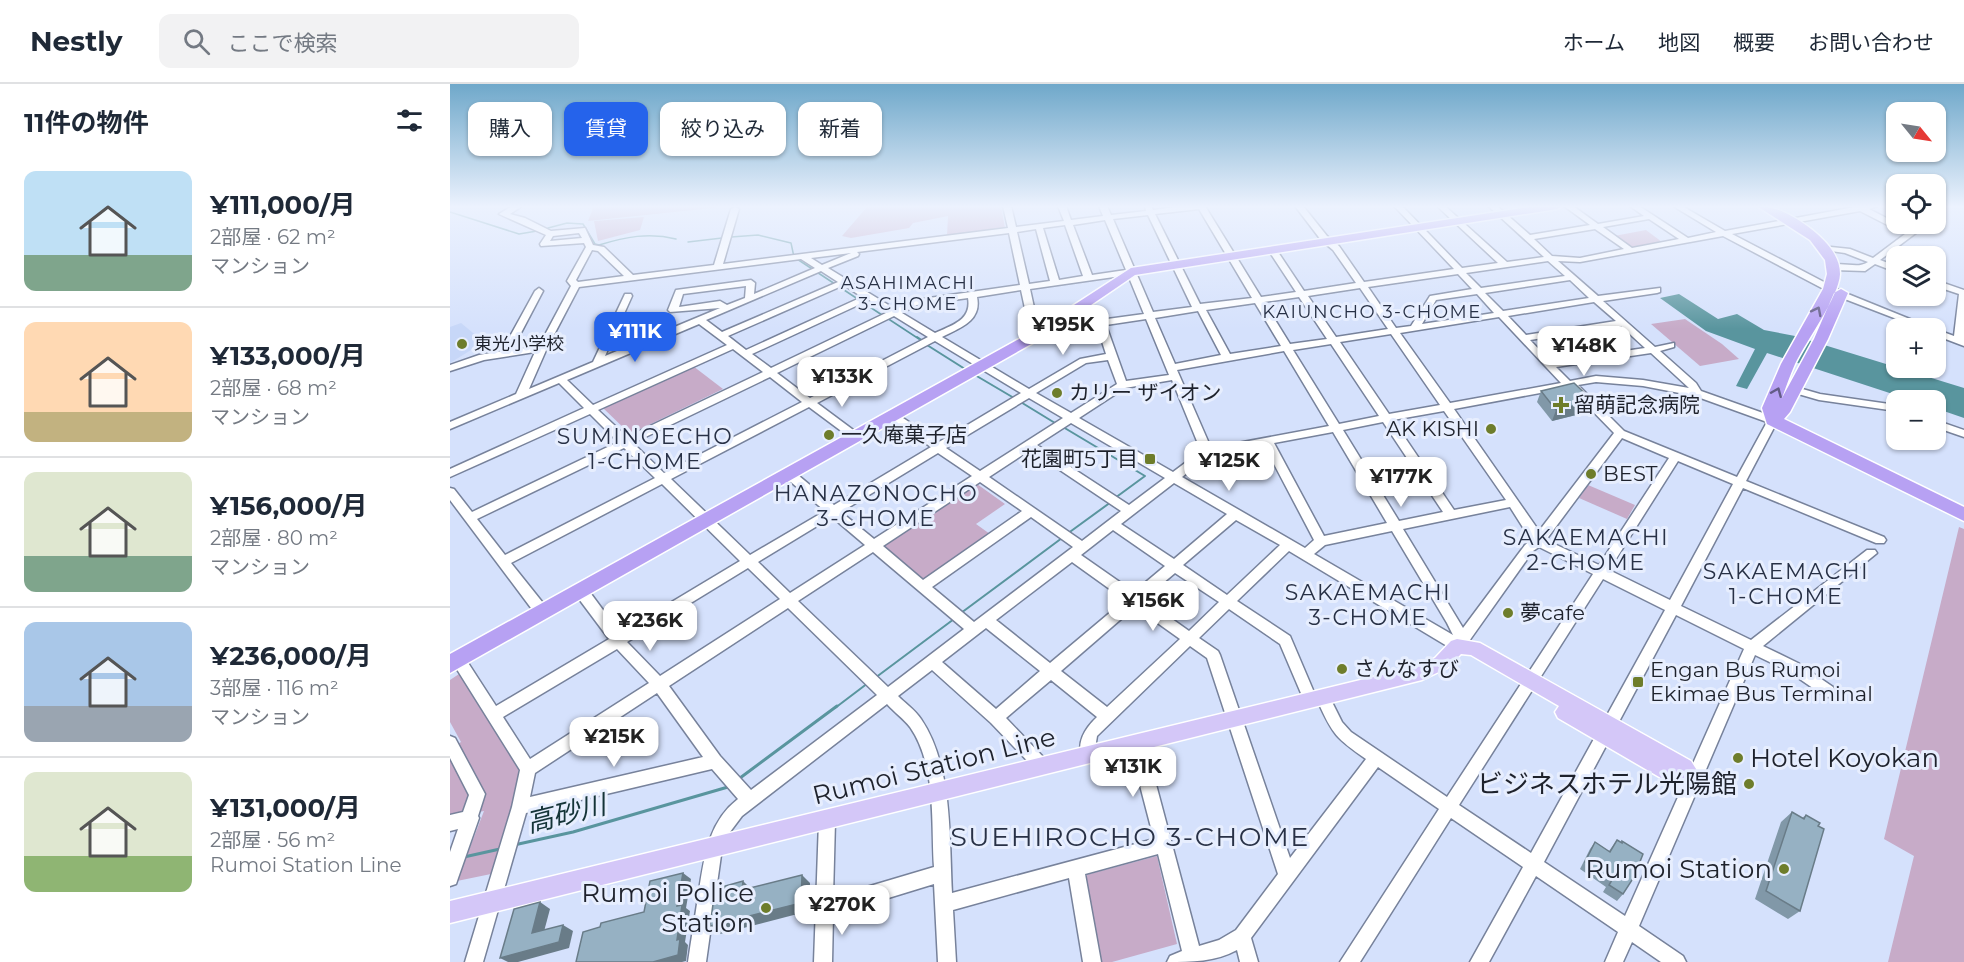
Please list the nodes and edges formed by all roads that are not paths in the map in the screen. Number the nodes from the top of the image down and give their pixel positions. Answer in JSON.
{"nodes":[{"id":1,"x":587,"y":247,"type":"edge"},
{"id":2,"x":596,"y":247,"type":"edge"},
{"id":3,"x":724,"y":247,"type":"edge"},
{"id":4,"x":882,"y":247,"type":"edge"},
{"id":5,"x":1015,"y":247,"type":"edge"},
{"id":6,"x":1045,"y":247,"type":"edge"},
{"id":7,"x":1077,"y":247,"type":"edge"},
{"id":8,"x":1121,"y":247,"type":"edge"},
{"id":9,"x":1168,"y":247,"type":"edge"},
{"id":10,"x":1226,"y":247,"type":"edge"},
{"id":11,"x":1304,"y":247,"type":"edge"},
{"id":12,"x":1334,"y":247,"type":"edge"},
{"id":13,"x":1437,"y":247,"type":"edge"},
{"id":14,"x":1485,"y":247,"type":"edge"},
{"id":15,"x":1538,"y":247,"type":"edge"},
{"id":16,"x":1626,"y":247,"type":"edge"},
{"id":17,"x":1647,"y":247,"type":"edge"},
{"id":18,"x":1750,"y":247,"type":"edge"},
{"id":19,"x":1823,"y":247,"type":"edge"},
{"id":20,"x":1893,"y":247,"type":"edge"},
{"id":21,"x":867,"y":249,"type":"junction"},
{"id":22,"x":1834,"y":249,"type":"joint"},
{"id":23,"x":1630,"y":250,"type":"junction"},
{"id":24,"x":1273,"y":252,"type":"junction"},
{"id":25,"x":802,"y":256,"type":"junction"},
{"id":26,"x":1232,"y":257,"type":"junction"},
{"id":27,"x":1551,"y":258,"type":"junction"},
{"id":28,"x":1874,"y":260,"type":"junction"},
{"id":29,"x":1504,"y":264,"type":"junction"},
{"id":30,"x":1886,"y":264,"type":"edge"},
{"id":31,"x":1177,"y":265,"type":"junction"},
{"id":32,"x":718,"y":266,"type":"junction"},
{"id":33,"x":822,"y":267,"type":"junction"},
{"id":34,"x":1840,"y":267,"type":"junction"},
{"id":35,"x":1459,"y":270,"type":"junction"},
{"id":36,"x":1131,"y":272,"type":"junction"},
{"id":37,"x":1088,"y":277,"type":"junction"},
{"id":38,"x":630,"y":278,"type":"junction"},
{"id":39,"x":1572,"y":278,"type":"junction"},
{"id":40,"x":844,"y":282,"type":"junction"},
{"id":41,"x":1055,"y":282,"type":"junction"},
{"id":42,"x":1361,"y":284,"type":"junction"},
{"id":43,"x":576,"y":285,"type":"junction"},
{"id":44,"x":1025,"y":286,"type":"junction"},
{"id":45,"x":1946,"y":287,"type":"edge"},
{"id":46,"x":1657,"y":290,"type":"dead end"},
{"id":47,"x":539,"y":291,"type":"dead end"},
{"id":48,"x":1479,"y":291,"type":"junction"},
{"id":49,"x":1835,"y":291,"type":"junction"},
{"id":50,"x":1299,"y":292,"type":"junction"},
{"id":51,"x":1964,"y":293,"type":"edge"},
{"id":52,"x":972,"y":294,"type":"junction"},
{"id":53,"x":628,"y":297,"type":"dead end"},
{"id":54,"x":869,"y":297,"type":"junction"},
{"id":55,"x":749,"y":299,"type":"junction"},
{"id":56,"x":1256,"y":299,"type":"junction"},
{"id":57,"x":1597,"y":299,"type":"junction"},
{"id":58,"x":1198,"y":308,"type":"junction"},
{"id":59,"x":726,"y":309,"type":"junction"},
{"id":60,"x":895,"y":312,"type":"junction"},
{"id":61,"x":1501,"y":314,"type":"junction"},
{"id":62,"x":1149,"y":315,"type":"junction"},
{"id":63,"x":1901,"y":318,"type":"edge"},
{"id":64,"x":700,"y":320,"type":"junction"},
{"id":65,"x":1100,"y":322,"type":"junction"},
{"id":66,"x":1623,"y":323,"type":"junction"},
{"id":67,"x":1415,"y":327,"type":"junction"},
{"id":68,"x":1046,"y":329,"type":"junction"},
{"id":69,"x":1394,"y":331,"type":"junction"},
{"id":70,"x":721,"y":336,"type":"junction"},
{"id":71,"x":1946,"y":336,"type":"edge"},
{"id":72,"x":936,"y":337,"type":"junction"},
{"id":73,"x":1524,"y":338,"type":"junction"},
{"id":74,"x":1332,"y":341,"type":"junction"},
{"id":75,"x":1961,"y":342,"type":"edge"},
{"id":76,"x":1671,"y":345,"type":"dead end"},
{"id":77,"x":732,"y":346,"type":"junction"},
{"id":78,"x":542,"y":348,"type":"junction"},
{"id":79,"x":1287,"y":348,"type":"junction"},
{"id":80,"x":1653,"y":350,"type":"junction"},
{"id":81,"x":505,"y":354,"type":"junction"},
{"id":82,"x":744,"y":354,"type":"junction"},
{"id":83,"x":1112,"y":356,"type":"junction"},
{"id":84,"x":1227,"y":357,"type":"junction"},
{"id":85,"x":597,"y":364,"type":"junction"},
{"id":86,"x":1549,"y":365,"type":"junction"},
{"id":87,"x":982,"y":366,"type":"junction"},
{"id":88,"x":450,"y":368,"type":"edge"},
{"id":89,"x":769,"y":373,"type":"junction"},
{"id":90,"x":1173,"y":373,"type":"junction"},
{"id":91,"x":560,"y":380,"type":"junction"},
{"id":92,"x":1568,"y":384,"type":"junction"},
{"id":93,"x":1122,"y":385,"type":"junction"},
{"id":94,"x":1792,"y":389,"type":"junction"},
{"id":95,"x":1029,"y":393,"type":"junction"},
{"id":96,"x":1697,"y":393,"type":"junction"},
{"id":97,"x":520,"y":397,"type":"junction"},
{"id":98,"x":810,"y":402,"type":"junction"},
{"id":99,"x":1447,"y":407,"type":"junction"},
{"id":100,"x":1886,"y":407,"type":"edge"},
{"id":101,"x":592,"y":409,"type":"junction"},
{"id":102,"x":893,"y":416,"type":"junction"},
{"id":103,"x":1072,"y":418,"type":"junction"},
{"id":104,"x":1385,"y":418,"type":"junction"},
{"id":105,"x":1773,"y":420,"type":"junction"},
{"id":106,"x":450,"y":426,"type":"edge"},
{"id":107,"x":1946,"y":427,"type":"edge"},
{"id":108,"x":1334,"y":428,"type":"junction"},
{"id":109,"x":1620,"y":433,"type":"junction"},
{"id":110,"x":1964,"y":434,"type":"edge"},
{"id":111,"x":856,"y":437,"type":"junction"},
{"id":112,"x":1267,"y":440,"type":"junction"},
{"id":113,"x":626,"y":442,"type":"junction"},
{"id":114,"x":1030,"y":445,"type":"junction"},
{"id":115,"x":938,"y":447,"type":"junction"},
{"id":116,"x":1207,"y":452,"type":"junction"},
{"id":117,"x":1676,"y":456,"type":"junction"},
{"id":118,"x":450,"y":473,"type":"edge"},
{"id":119,"x":789,"y":474,"type":"junction"},
{"id":120,"x":981,"y":476,"type":"junction"},
{"id":121,"x":1174,"y":477,"type":"junction"},
{"id":122,"x":662,"y":478,"type":"junction"},
{"id":123,"x":1741,"y":482,"type":"junction"},
{"id":124,"x":450,"y":492,"type":"edge"},
{"id":125,"x":1514,"y":502,"type":"junction"},
{"id":126,"x":1964,"y":506,"type":"edge"},
{"id":127,"x":832,"y":511,"type":"junction"},
{"id":128,"x":1031,"y":511,"type":"junction"},
{"id":129,"x":1130,"y":511,"type":"junction"},
{"id":130,"x":1236,"y":513,"type":"junction"},
{"id":131,"x":1450,"y":514,"type":"junction"},
{"id":132,"x":1964,"y":515,"type":"edge"},
{"id":133,"x":469,"y":518,"type":"junction"},
{"id":134,"x":706,"y":520,"type":"junction"},
{"id":135,"x":1112,"y":524,"type":"junction"},
{"id":136,"x":1395,"y":525,"type":"junction"},
{"id":137,"x":1880,"y":540,"type":"dead end"},
{"id":138,"x":1321,"y":541,"type":"junction"},
{"id":139,"x":1538,"y":541,"type":"junction"},
{"id":140,"x":1289,"y":544,"type":"junction"},
{"id":141,"x":873,"y":546,"type":"junction"},
{"id":142,"x":1077,"y":551,"type":"junction"},
{"id":143,"x":1871,"y":553,"type":"dead end"},
{"id":144,"x":1306,"y":554,"type":"junction"},
{"id":145,"x":502,"y":562,"type":"junction"},
{"id":146,"x":748,"y":563,"type":"junction"},
{"id":147,"x":1175,"y":566,"type":"junction"},
{"id":148,"x":1601,"y":573,"type":"junction"},
{"id":149,"x":923,"y":587,"type":"junction"},
{"id":150,"x":581,"y":591,"type":"junction"},
{"id":151,"x":1134,"y":600,"type":"junction"},
{"id":152,"x":788,"y":601,"type":"junction"},
{"id":153,"x":1229,"y":601,"type":"junction"},
{"id":154,"x":1672,"y":608,"type":"junction"},
{"id":155,"x":542,"y":612,"type":"junction"},
{"id":156,"x":987,"y":621,"type":"junction"},
{"id":157,"x":974,"y":630,"type":"junction"},
{"id":158,"x":1189,"y":638,"type":"junction"},
{"id":159,"x":618,"y":641,"type":"junction"},
{"id":160,"x":1459,"y":643,"type":"junction"},
{"id":161,"x":1752,"y":647,"type":"junction"},
{"id":162,"x":454,"y":661,"type":"edge"},
{"id":163,"x":933,"y":662,"type":"junction"},
{"id":164,"x":1050,"y":672,"type":"junction"},
{"id":165,"x":659,"y":684,"type":"junction"},
{"id":166,"x":1528,"y":686,"type":"junction"},
{"id":167,"x":1828,"y":691,"type":"dead end"},
{"id":168,"x":888,"y":697,"type":"junction"},
{"id":169,"x":1317,"y":699,"type":"junction"},
{"id":170,"x":493,"y":716,"type":"junction"},
{"id":171,"x":1107,"y":716,"type":"junction"},
{"id":172,"x":996,"y":718,"type":"junction"},
{"id":173,"x":1236,"y":719,"type":"junction"},
{"id":174,"x":1607,"y":730,"type":"junction"},
{"id":175,"x":1137,"y":743,"type":"junction"},
{"id":176,"x":450,"y":744,"type":"edge"},
{"id":177,"x":1088,"y":756,"type":"junction"},
{"id":178,"x":1376,"y":758,"type":"junction"},
{"id":179,"x":715,"y":761,"type":"junction"},
{"id":180,"x":1043,"y":767,"type":"junction"},
{"id":181,"x":528,"y":769,"type":"junction"},
{"id":182,"x":1693,"y":780,"type":"junction"},
{"id":183,"x":938,"y":793,"type":"junction"},
{"id":184,"x":750,"y":801,"type":"junction"},
{"id":185,"x":520,"y":807,"type":"junction"},
{"id":186,"x":1450,"y":807,"type":"junction"},
{"id":187,"x":471,"y":818,"type":"junction"},
{"id":188,"x":827,"y":821,"type":"junction"},
{"id":189,"x":450,"y":823,"type":"edge"},
{"id":190,"x":1162,"y":845,"type":"junction"},
{"id":191,"x":714,"y":848,"type":"junction"},
{"id":192,"x":1533,"y":863,"type":"junction"},
{"id":193,"x":1076,"y":868,"type":"junction"},
{"id":194,"x":943,"y":873,"type":"junction"},
{"id":195,"x":1287,"y":874,"type":"junction"},
{"id":196,"x":450,"y":878,"type":"edge"},
{"id":197,"x":492,"y":903,"type":"junction"},
{"id":198,"x":943,"y":904,"type":"junction"},
{"id":199,"x":824,"y":909,"type":"junction"},
{"id":200,"x":450,"y":912,"type":"edge"},
{"id":201,"x":1629,"y":928,"type":"junction"},
{"id":202,"x":1242,"y":936,"type":"junction"},
{"id":203,"x":1185,"y":959,"type":"edge"},
{"id":204,"x":474,"y":962,"type":"edge"},
{"id":205,"x":697,"y":962,"type":"edge"},
{"id":206,"x":823,"y":962,"type":"edge"},
{"id":207,"x":946,"y":962,"type":"edge"},
{"id":208,"x":1092,"y":962,"type":"edge"},
{"id":209,"x":1249,"y":962,"type":"edge"},
{"id":210,"x":1349,"y":962,"type":"edge"},
{"id":211,"x":1479,"y":962,"type":"edge"},
{"id":212,"x":1614,"y":962,"type":"edge"},
{"id":213,"x":1677,"y":962,"type":"edge"}],
"edges":[{"from":1,"to":43,"type":"street"},
{"from":2,"to":38,"type":"street"},
{"from":3,"to":32,"type":"street"},
{"from":4,"to":21,"type":"street"},
{"from":5,"to":44,"type":"street"},
{"from":6,"to":41,"type":"street"},
{"from":7,"to":37,"type":"street"},
{"from":8,"to":36,"type":"street"},
{"from":9,"to":31,"type":"street"},
{"from":10,"to":26,"type":"street"},
{"from":11,"to":24,"type":"highway"},
{"from":12,"to":42,"type":"street"},
{"from":13,"to":35,"type":"street"},
{"from":14,"to":29,"type":"street"},
{"from":15,"to":27,"type":"street"},
{"from":16,"to":23,"type":"street"},
{"from":17,"to":23,"type":"street"},
{"from":18,"to":49,"type":"street"},
{"from":19,"to":34,"type":"highway"},
{"from":20,"to":28,"type":"street"},
{"from":21,"to":25,"type":"street"},
{"from":21,"to":33,"type":"street"},
{"from":22,"to":28,"type":"street"},
{"from":22,"to":34,"type":"highway"},
{"from":23,"to":27,"type":"street"},
{"from":24,"to":26,"type":"highway"},
{"from":24,"to":50,"type":"street"},
{"from":25,"to":32,"type":"street"},
{"from":25,"to":33,"type":"street"},
{"from":26,"to":31,"type":"highway"},
{"from":26,"to":56,"type":"street"},
{"from":27,"to":29,"type":"street"},
{"from":27,"to":39,"type":"street"},
{"from":28,"to":30,"type":"street"},
{"from":28,"to":34,"type":"street"},
{"from":29,"to":35,"type":"street"},
{"from":31,"to":36,"type":"highway"},
{"from":31,"to":58,"type":"street"},
{"from":32,"to":38,"type":"street"},
{"from":33,"to":40,"type":"street"},
{"from":33,"to":55,"type":"street"},
{"from":34,"to":49,"type":"highway"},
{"from":35,"to":42,"type":"street"},
{"from":35,"to":48,"type":"street"},
{"from":36,"to":37,"type":"street"},
{"from":36,"to":62,"type":"street"},
{"from":36,"to":68,"type":"highway"},
{"from":37,"to":41,"type":"street"},
{"from":38,"to":43,"type":"street"},
{"from":39,"to":48,"type":"street"},
{"from":39,"to":57,"type":"street"},
{"from":40,"to":54,"type":"street"},
{"from":40,"to":70,"type":"street"},
{"from":41,"to":44,"type":"street"},
{"from":42,"to":50,"type":"street"},
{"from":42,"to":69,"type":"street"},
{"from":43,"to":78,"type":"street"},
{"from":44,"to":52,"type":"street"},
{"from":44,"to":68,"type":"street"},
{"from":45,"to":51,"type":"street"},
{"from":46,"to":57,"type":"street"},
{"from":47,"to":81,"type":"street"},
{"from":48,"to":61,"type":"street"},
{"from":48,"to":67,"type":"street"},
{"from":49,"to":63,"type":"street"},
{"from":49,"to":94,"type":"highway"},
{"from":105,"to":49,"type":"highway","one_way":true},
{"from":50,"to":56,"type":"street"},
{"from":50,"to":74,"type":"street"},
{"from":51,"to":75,"type":"street"},
{"from":52,"to":60,"type":"street"},
{"from":52,"to":72,"type":"street"},
{"from":53,"to":85,"type":"street"},
{"from":54,"to":60,"type":"street"},
{"from":54,"to":82,"type":"street"},
{"from":55,"to":59,"type":"street"},
{"from":55,"to":59,"type":"street"},
{"from":56,"to":58,"type":"street"},
{"from":56,"to":79,"type":"street"},
{"from":57,"to":61,"type":"street"},
{"from":57,"to":66,"type":"street"},
{"from":58,"to":62,"type":"street"},
{"from":58,"to":84,"type":"street"},
{"from":59,"to":64,"type":"street"},
{"from":60,"to":72,"type":"street"},
{"from":60,"to":89,"type":"street"},
{"from":61,"to":67,"type":"street"},
{"from":61,"to":73,"type":"street"},
{"from":62,"to":65,"type":"street"},
{"from":62,"to":90,"type":"street"},
{"from":64,"to":70,"type":"street"},
{"from":64,"to":85,"type":"street"},
{"from":65,"to":68,"type":"street"},
{"from":65,"to":83,"type":"street"},
{"from":66,"to":73,"type":"street"},
{"from":66,"to":80,"type":"street"},
{"from":67,"to":69,"type":"street"},
{"from":68,"to":87,"type":"highway"},
{"from":69,"to":74,"type":"street"},
{"from":69,"to":99,"type":"street"},
{"from":70,"to":77,"type":"street"},
{"from":71,"to":75,"type":"street"},
{"from":72,"to":87,"type":"street"},
{"from":72,"to":98,"type":"street"},
{"from":73,"to":86,"type":"street"},
{"from":74,"to":79,"type":"street"},
{"from":74,"to":104,"type":"street"},
{"from":76,"to":80,"type":"street"},
{"from":77,"to":82,"type":"street"},
{"from":77,"to":101,"type":"street"},
{"from":78,"to":81,"type":"street"},
{"from":78,"to":97,"type":"street"},
{"from":79,"to":84,"type":"street"},
{"from":79,"to":108,"type":"street"},
{"from":80,"to":86,"type":"street"},
{"from":80,"to":96,"type":"street"},
{"from":81,"to":88,"type":"street"},
{"from":82,"to":89,"type":"street"},
{"from":83,"to":93,"type":"street"},
{"from":83,"to":95,"type":"street"},
{"from":84,"to":90,"type":"street"},
{"from":85,"to":91,"type":"street"},
{"from":86,"to":92,"type":"street"},
{"from":87,"to":95,"type":"street"},
{"from":87,"to":102,"type":"highway"},
{"from":89,"to":98,"type":"street"},
{"from":89,"to":113,"type":"street"},
{"from":90,"to":93,"type":"street"},
{"from":90,"to":116,"type":"street"},
{"from":91,"to":97,"type":"street"},
{"from":91,"to":101,"type":"street"},
{"from":92,"to":96,"type":"street"},
{"from":92,"to":99,"type":"street"},
{"from":92,"to":109,"type":"street"},
{"from":93,"to":103,"type":"street"},
{"from":94,"to":100,"type":"street"},
{"from":94,"to":105,"type":"highway"},
{"from":95,"to":103,"type":"street"},
{"from":95,"to":115,"type":"street"},
{"from":96,"to":105,"type":"street"},
{"from":97,"to":106,"type":"street"},
{"from":98,"to":111,"type":"street"},
{"from":98,"to":122,"type":"street"},
{"from":99,"to":104,"type":"street"},
{"from":99,"to":125,"type":"street"},
{"from":101,"to":113,"type":"street"},
{"from":101,"to":118,"type":"street"},
{"from":102,"to":111,"type":"highway"},
{"from":102,"to":115,"type":"street"},
{"from":103,"to":114,"type":"street"},
{"from":103,"to":121,"type":"street"},
{"from":104,"to":108,"type":"street"},
{"from":104,"to":131,"type":"street"},
{"from":105,"to":123,"type":"street"},
{"from":105,"to":126,"type":"highway"},
{"from":105,"to":132,"type":"highway"},
{"from":107,"to":110,"type":"street"},
{"from":108,"to":112,"type":"street"},
{"from":108,"to":136,"type":"street"},
{"from":109,"to":117,"type":"street"},
{"from":109,"to":139,"type":"street"},
{"from":111,"to":119,"type":"highway"},
{"from":112,"to":116,"type":"street"},
{"from":112,"to":138,"type":"street"},
{"from":113,"to":122,"type":"street"},
{"from":113,"to":133,"type":"street"},
{"from":114,"to":120,"type":"street"},
{"from":114,"to":129,"type":"street"},
{"from":115,"to":120,"type":"street"},
{"from":115,"to":127,"type":"street"},
{"from":116,"to":121,"type":"street"},
{"from":117,"to":123,"type":"street"},
{"from":117,"to":148,"type":"street"},
{"from":119,"to":127,"type":"street"},
{"from":119,"to":134,"type":"highway"},
{"from":120,"to":128,"type":"street"},
{"from":120,"to":141,"type":"street"},
{"from":121,"to":129,"type":"street"},
{"from":121,"to":130,"type":"street"},
{"from":122,"to":134,"type":"street"},
{"from":122,"to":145,"type":"street"},
{"from":123,"to":137,"type":"street"},
{"from":123,"to":154,"type":"street"},
{"from":124,"to":133,"type":"street"},
{"from":125,"to":131,"type":"street"},
{"from":125,"to":139,"type":"street"},
{"from":127,"to":141,"type":"street"},
{"from":127,"to":146,"type":"street"},
{"from":128,"to":142,"type":"street"},
{"from":128,"to":149,"type":"street"},
{"from":129,"to":135,"type":"street"},
{"from":130,"to":140,"type":"street"},
{"from":130,"to":147,"type":"street"},
{"from":131,"to":136,"type":"street"},
{"from":133,"to":145,"type":"street"},
{"from":134,"to":146,"type":"street"},
{"from":134,"to":150,"type":"highway"},
{"from":135,"to":142,"type":"street"},
{"from":135,"to":147,"type":"street"},
{"from":136,"to":138,"type":"street"},
{"from":136,"to":160,"type":"street"},
{"from":138,"to":144,"type":"street"},
{"from":139,"to":148,"type":"street"},
{"from":139,"to":160,"type":"street"},
{"from":140,"to":144,"type":"street"},
{"from":140,"to":153,"type":"street"},
{"from":141,"to":149,"type":"street"},
{"from":141,"to":152,"type":"street"},
{"from":142,"to":151,"type":"street"},
{"from":142,"to":156,"type":"street"},
{"from":143,"to":161,"type":"street"},
{"from":144,"to":160,"type":"street"},
{"from":145,"to":155,"type":"street"},
{"from":146,"to":152,"type":"street"},
{"from":146,"to":159,"type":"street"},
{"from":147,"to":151,"type":"street"},
{"from":147,"to":153,"type":"street"},
{"from":148,"to":154,"type":"street"},
{"from":148,"to":166,"type":"street"},
{"from":149,"to":157,"type":"street"},
{"from":150,"to":155,"type":"highway"},
{"from":150,"to":159,"type":"street"},
{"from":151,"to":158,"type":"street"},
{"from":151,"to":164,"type":"street"},
{"from":152,"to":165,"type":"street"},
{"from":152,"to":168,"type":"street"},
{"from":153,"to":158,"type":"street"},
{"from":153,"to":169,"type":"street"},
{"from":154,"to":161,"type":"street"},
{"from":154,"to":174,"type":"street"},
{"from":155,"to":162,"type":"highway"},
{"from":156,"to":157,"type":"street"},
{"from":156,"to":164,"type":"street"},
{"from":157,"to":163,"type":"street"},
{"from":158,"to":171,"type":"street"},
{"from":158,"to":173,"type":"street"},
{"from":159,"to":165,"type":"street"},
{"from":159,"to":170,"type":"street"},
{"from":160,"to":166,"type":"main road"},
{"from":160,"to":169,"type":"main road","name":"Rumoi Station Line"},
{"from":161,"to":167,"type":"street"},
{"from":161,"to":182,"type":"street"},
{"from":162,"to":170,"type":"street"},
{"from":163,"to":168,"type":"street"},
{"from":163,"to":172,"type":"street"},
{"from":164,"to":171,"type":"street"},
{"from":164,"to":172,"type":"street"},
{"from":165,"to":179,"type":"street"},
{"from":165,"to":181,"type":"street"},
{"from":166,"to":174,"type":"main road"},
{"from":166,"to":186,"type":"street"},
{"from":168,"to":183,"type":"street"},
{"from":168,"to":184,"type":"street"},
{"from":169,"to":173,"type":"main road","name":"Rumoi Station Line"},
{"from":169,"to":178,"type":"street"},
{"from":170,"to":181,"type":"street"},
{"from":171,"to":177,"type":"street"},
{"from":172,"to":180,"type":"street"},
{"from":173,"to":175,"type":"main road","name":"Rumoi Station Line"},
{"from":173,"to":195,"type":"street"},
{"from":174,"to":182,"type":"main road"},
{"from":174,"to":192,"type":"street"},
{"from":175,"to":177,"type":"main road","name":"Rumoi Station Line"},
{"from":175,"to":190,"type":"street"},
{"from":176,"to":187,"type":"street"},
{"from":177,"to":180,"type":"main road","name":"Rumoi Station Line"},
{"from":178,"to":186,"type":"street"},
{"from":178,"to":195,"type":"street"},
{"from":179,"to":184,"type":"street"},
{"from":179,"to":185,"type":"street"},
{"from":180,"to":183,"type":"main road","name":"Rumoi Station Line"},
{"from":181,"to":185,"type":"street"},
{"from":182,"to":201,"type":"street"},
{"from":183,"to":188,"type":"main road","name":"Rumoi Station Line"},
{"from":183,"to":194,"type":"street"},
{"from":184,"to":191,"type":"street"},
{"from":185,"to":197,"type":"street"},
{"from":186,"to":192,"type":"street"},
{"from":186,"to":210,"type":"street"},
{"from":187,"to":189,"type":"street"},
{"from":187,"to":196,"type":"street"},
{"from":188,"to":191,"type":"main road","name":"Rumoi Station Line"},
{"from":188,"to":199,"type":"street"},
{"from":190,"to":193,"type":"street"},
{"from":190,"to":203,"type":"street"},
{"from":191,"to":197,"type":"main road","name":"Rumoi Station Line"},
{"from":191,"to":205,"type":"street"},
{"from":192,"to":201,"type":"street"},
{"from":192,"to":211,"type":"street"},
{"from":193,"to":198,"type":"street"},
{"from":193,"to":208,"type":"street"},
{"from":194,"to":198,"type":"street"},
{"from":194,"to":199,"type":"street"},
{"from":195,"to":202,"type":"street"},
{"from":197,"to":200,"type":"main road","name":"Rumoi Station Line"},
{"from":197,"to":204,"type":"street"},
{"from":198,"to":207,"type":"street"},
{"from":199,"to":206,"type":"street"},
{"from":201,"to":212,"type":"street"},
{"from":201,"to":213,"type":"street"},
{"from":202,"to":203,"type":"street"},
{"from":202,"to":209,"type":"street"}]}
